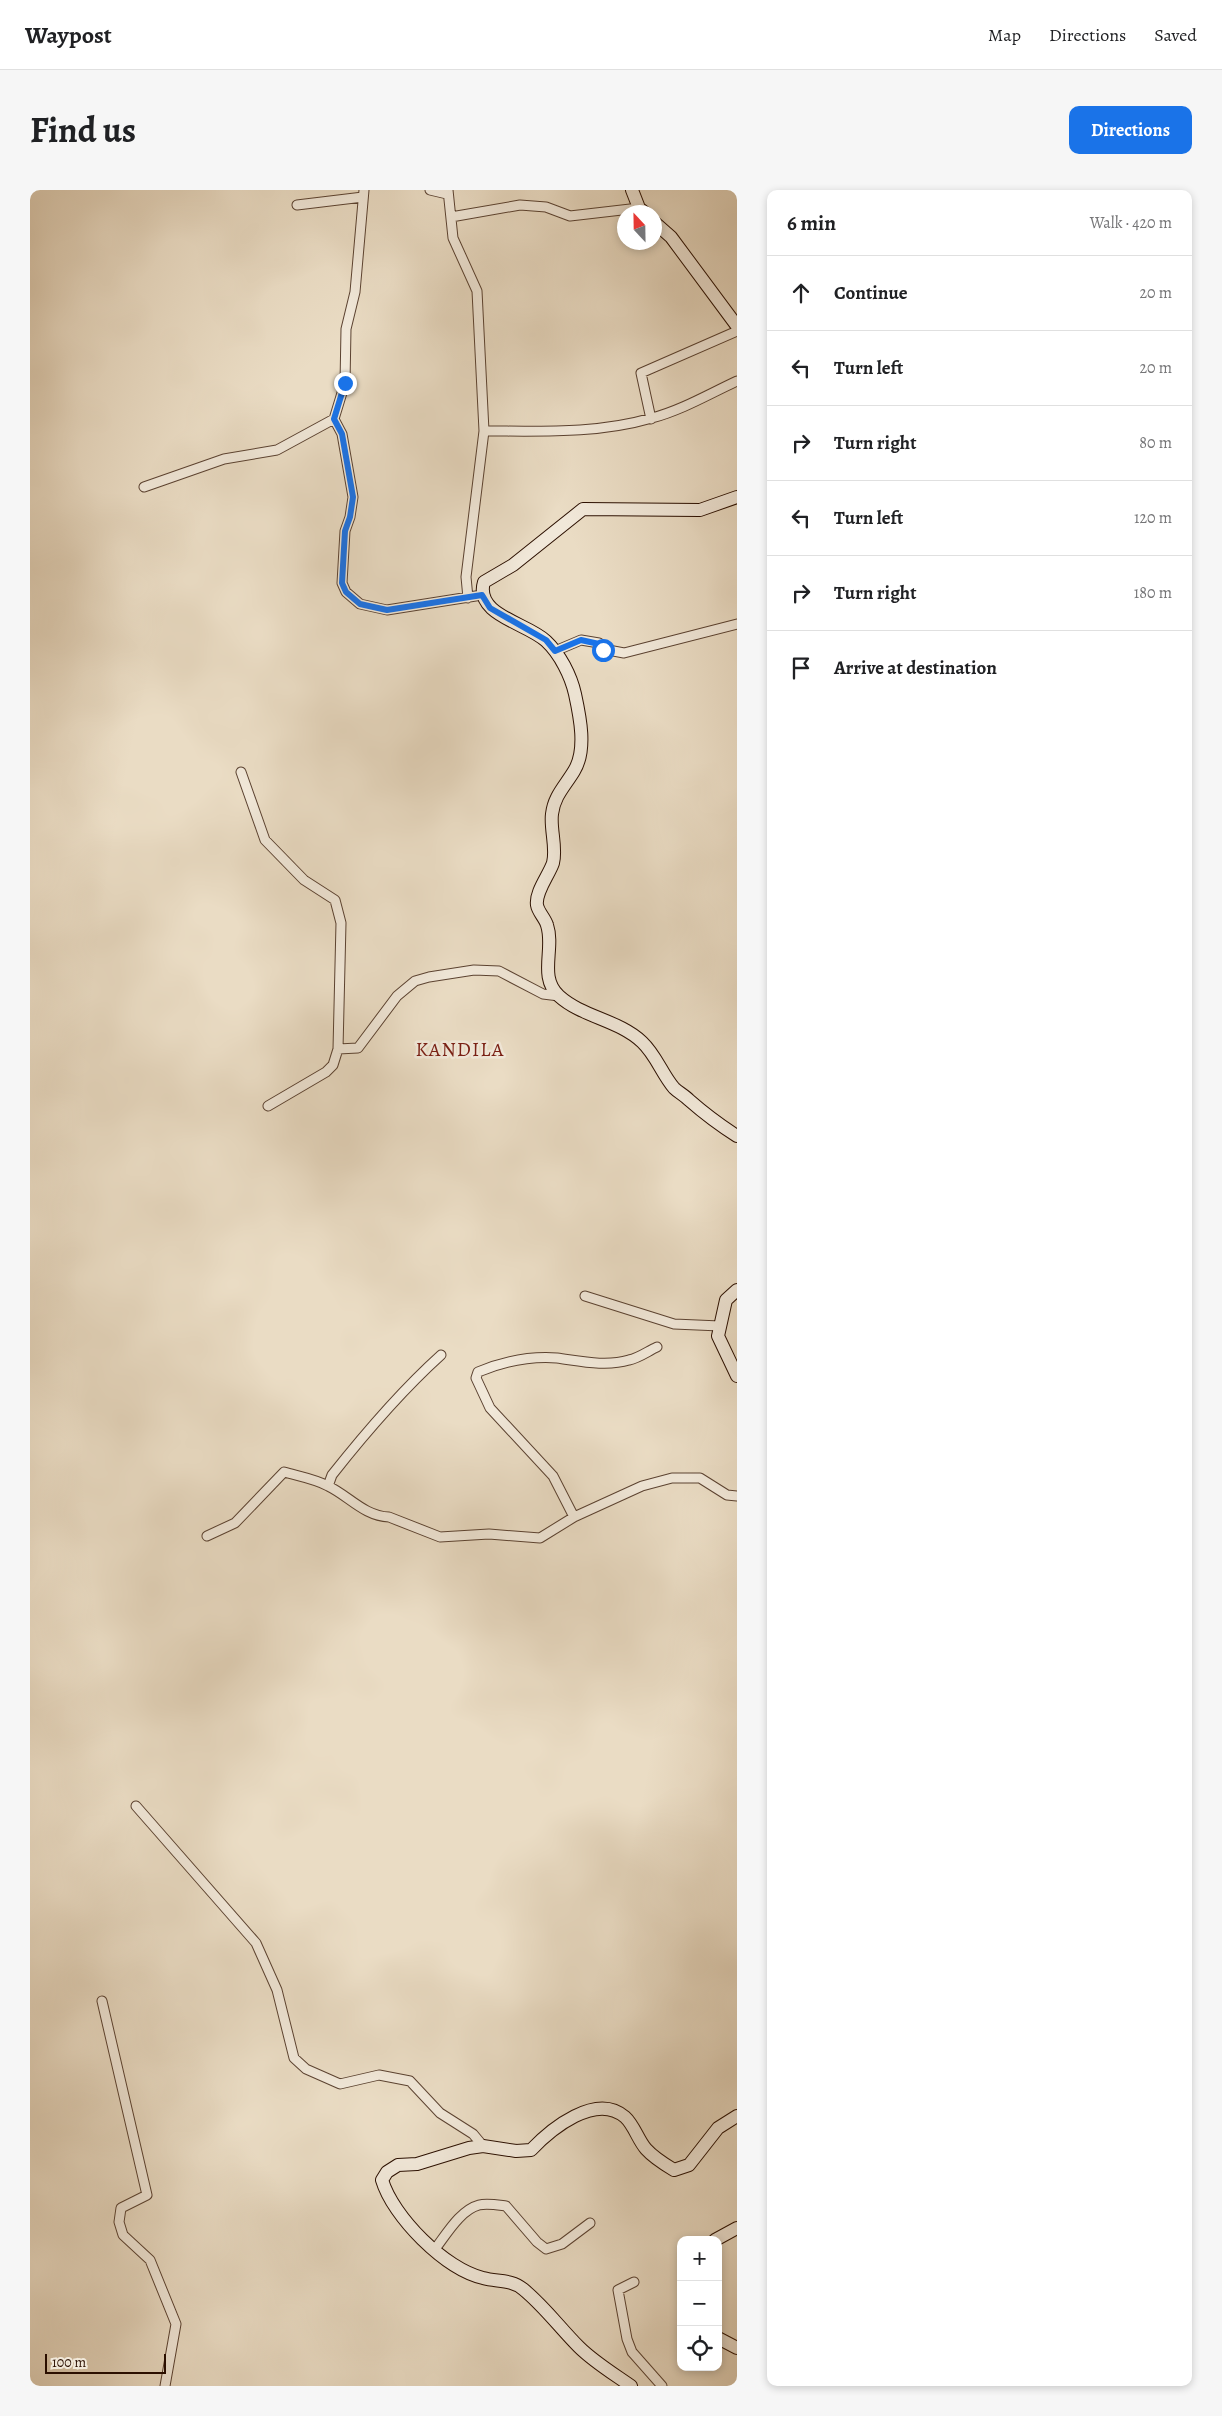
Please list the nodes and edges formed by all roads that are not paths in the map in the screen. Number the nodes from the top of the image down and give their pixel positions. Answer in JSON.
{"nodes":[{"id":1,"x":430,"y":190,"type":"edge"},
{"id":2,"x":632,"y":190,"type":"edge"},
{"id":3,"x":448,"y":192,"type":"edge"},
{"id":4,"x":364,"y":193,"type":"edge"},
{"id":5,"x":297,"y":205,"type":"dead end"},
{"id":6,"x":640,"y":205,"type":"edge"},
{"id":7,"x":617,"y":212,"type":"edge"},
{"id":8,"x":451,"y":217,"type":"junction"},
{"id":9,"x":662,"y":229,"type":"edge"},
{"id":10,"x":737,"y":326,"type":"edge"},
{"id":11,"x":737,"y":330,"type":"edge"},
{"id":12,"x":737,"y":381,"type":"edge"},
{"id":13,"x":334,"y":419,"type":"junction"},
{"id":14,"x":651,"y":419,"type":"junction"},
{"id":15,"x":484,"y":431,"type":"junction"},
{"id":16,"x":144,"y":487,"type":"dead end"},
{"id":17,"x":737,"y":497,"type":"edge"},
{"id":18,"x":482,"y":595,"type":"junction"},
{"id":19,"x":468,"y":598,"type":"junction"},
{"id":20,"x":737,"y":624,"type":"edge"},
{"id":21,"x":555,"y":651,"type":"junction"},
{"id":22,"x":241,"y":772,"type":"dead end"},
{"id":23,"x":559,"y":996,"type":"junction"},
{"id":24,"x":338,"y":1049,"type":"junction"},
{"id":25,"x":268,"y":1106,"type":"dead end"},
{"id":26,"x":737,"y":1136,"type":"edge"},
{"id":27,"x":737,"y":1290,"type":"edge"},
{"id":28,"x":585,"y":1296,"type":"dead end"},
{"id":29,"x":720,"y":1326,"type":"junction"},
{"id":30,"x":657,"y":1347,"type":"dead end"},
{"id":31,"x":441,"y":1355,"type":"dead end"},
{"id":32,"x":737,"y":1376,"type":"edge"},
{"id":33,"x":328,"y":1486,"type":"junction"},
{"id":34,"x":737,"y":1496,"type":"edge"},
{"id":35,"x":574,"y":1517,"type":"junction"},
{"id":36,"x":208,"y":1536,"type":"dead end"},
{"id":37,"x":136,"y":1806,"type":"dead end"},
{"id":38,"x":102,"y":2001,"type":"dead end"},
{"id":39,"x":737,"y":2116,"type":"edge"},
{"id":40,"x":483,"y":2146,"type":"junction"},
{"id":41,"x":590,"y":2223,"type":"dead end"},
{"id":42,"x":737,"y":2228,"type":"edge"},
{"id":43,"x":722,"y":2236,"type":"edge"},
{"id":44,"x":434,"y":2249,"type":"junction"},
{"id":45,"x":634,"y":2282,"type":"dead end"},
{"id":46,"x":722,"y":2340,"type":"edge"},
{"id":47,"x":737,"y":2348,"type":"edge"},
{"id":48,"x":165,"y":2386,"type":"edge"},
{"id":49,"x":631,"y":2386,"type":"edge"},
{"id":50,"x":662,"y":2386,"type":"edge"}],
"edges":[{"from":1,"to":3,"type":"street"},
{"from":2,"to":6,"type":"main road"},
{"from":3,"to":8,"type":"street"},
{"from":4,"to":5,"type":"street"},
{"from":4,"to":13,"type":"street"},
{"from":7,"to":8,"type":"street"},
{"from":8,"to":15,"type":"street"},
{"from":9,"to":10,"type":"main road"},
{"from":11,"to":14,"type":"street"},
{"from":12,"to":14,"type":"street"},
{"from":13,"to":16,"type":"street"},
{"from":13,"to":19,"type":"street"},
{"from":14,"to":15,"type":"street"},
{"from":15,"to":19,"type":"street"},
{"from":17,"to":18,"type":"main road"},
{"from":18,"to":19,"type":"street"},
{"from":18,"to":21,"type":"main road"},
{"from":20,"to":21,"type":"street"},
{"from":21,"to":23,"type":"main road"},
{"from":22,"to":24,"type":"street"},
{"from":23,"to":24,"type":"street"},
{"from":23,"to":26,"type":"main road"},
{"from":24,"to":25,"type":"street"},
{"from":27,"to":29,"type":"main road"},
{"from":28,"to":29,"type":"street"},
{"from":29,"to":32,"type":"main road"},
{"from":30,"to":35,"type":"street"},
{"from":31,"to":33,"type":"street"},
{"from":33,"to":35,"type":"street"},
{"from":33,"to":36,"type":"street"},
{"from":34,"to":35,"type":"street"},
{"from":37,"to":40,"type":"street"},
{"from":38,"to":48,"type":"street"},
{"from":39,"to":40,"type":"main road"},
{"from":40,"to":44,"type":"main road"},
{"from":41,"to":44,"type":"street"},
{"from":42,"to":43,"type":"main road"},
{"from":44,"to":49,"type":"main road"},
{"from":45,"to":50,"type":"street"},
{"from":46,"to":47,"type":"main road"}]}
